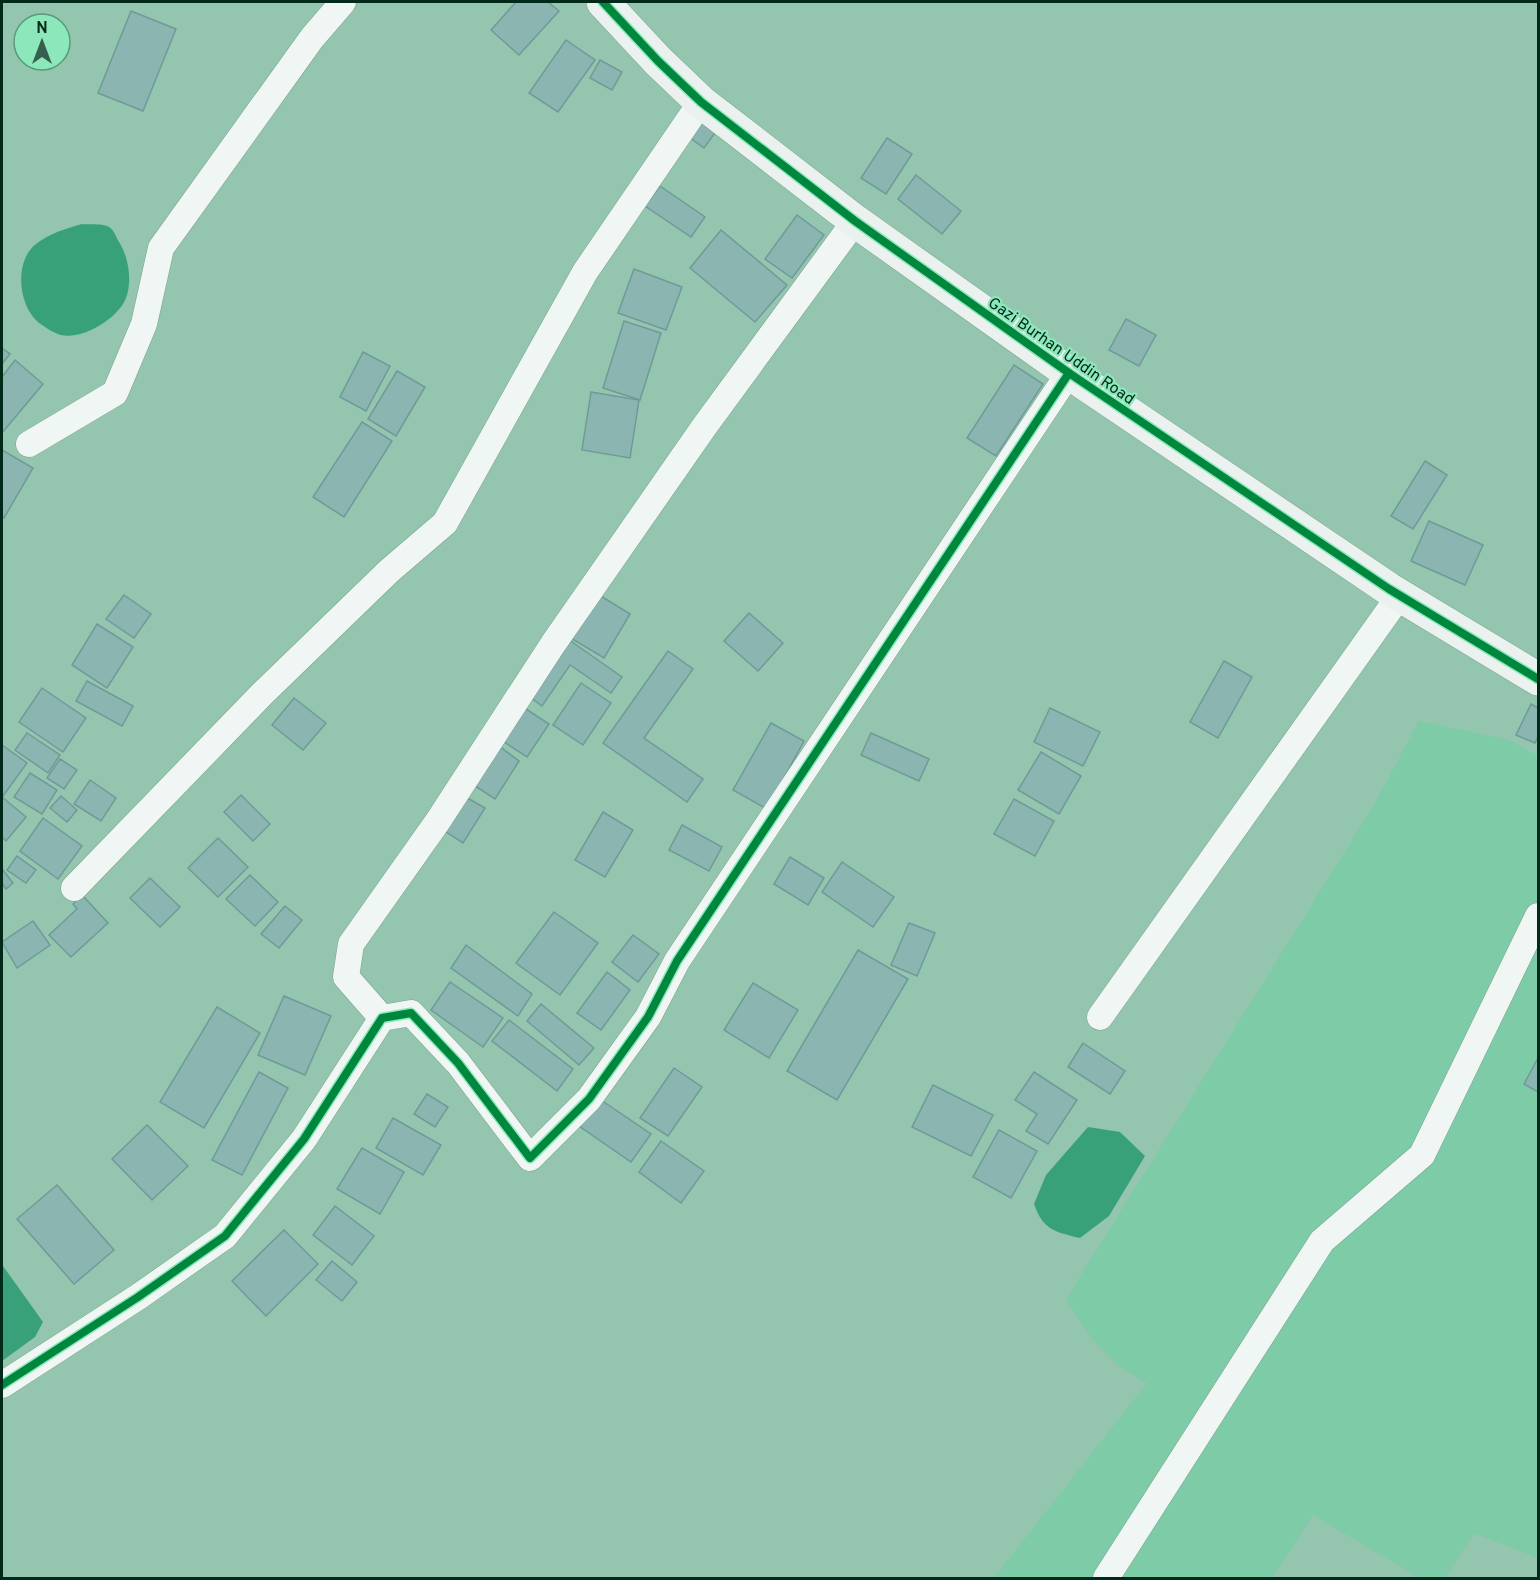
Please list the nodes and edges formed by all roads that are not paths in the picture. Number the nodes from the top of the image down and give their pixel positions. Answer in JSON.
{"nodes":[{"id":1,"x":343,"y":2,"type":"edge"},
{"id":2,"x":603,"y":2,"type":"edge"},
{"id":3,"x":701,"y":102,"type":"junction"},
{"id":4,"x":855,"y":221,"type":"junction"},
{"id":5,"x":1069,"y":373,"type":"junction"},
{"id":6,"x":29,"y":444,"type":"dead end"},
{"id":7,"x":1400,"y":595,"type":"junction"},
{"id":8,"x":1539,"y":679,"type":"edge"},
{"id":9,"x":74,"y":888,"type":"dead end"},
{"id":10,"x":1539,"y":916,"type":"edge"},
{"id":11,"x":1100,"y":1017,"type":"dead end"},
{"id":12,"x":382,"y":1018,"type":"junction"},
{"id":13,"x":2,"y":1385,"type":"edge"},
{"id":14,"x":1106,"y":1578,"type":"edge"}],
"edges":[{"from":1,"to":6,"type":"street"},
{"from":2,"to":3,"type":"street","name":"Gazi Burhan Uddin Road"},
{"from":3,"to":4,"type":"street","name":"Gazi Burhan Uddin Road"},
{"from":3,"to":9,"type":"street"},
{"from":4,"to":5,"type":"street","name":"Gazi Burhan Uddin Road"},
{"from":4,"to":12,"type":"street"},
{"from":5,"to":7,"type":"street","name":"Gazi Burhan Uddin Road"},
{"from":5,"to":12,"type":"street"},
{"from":7,"to":8,"type":"street","name":"Gazi Burhan Uddin Road"},
{"from":7,"to":11,"type":"street"},
{"from":10,"to":14,"type":"street"},
{"from":12,"to":13,"type":"street"}]}
